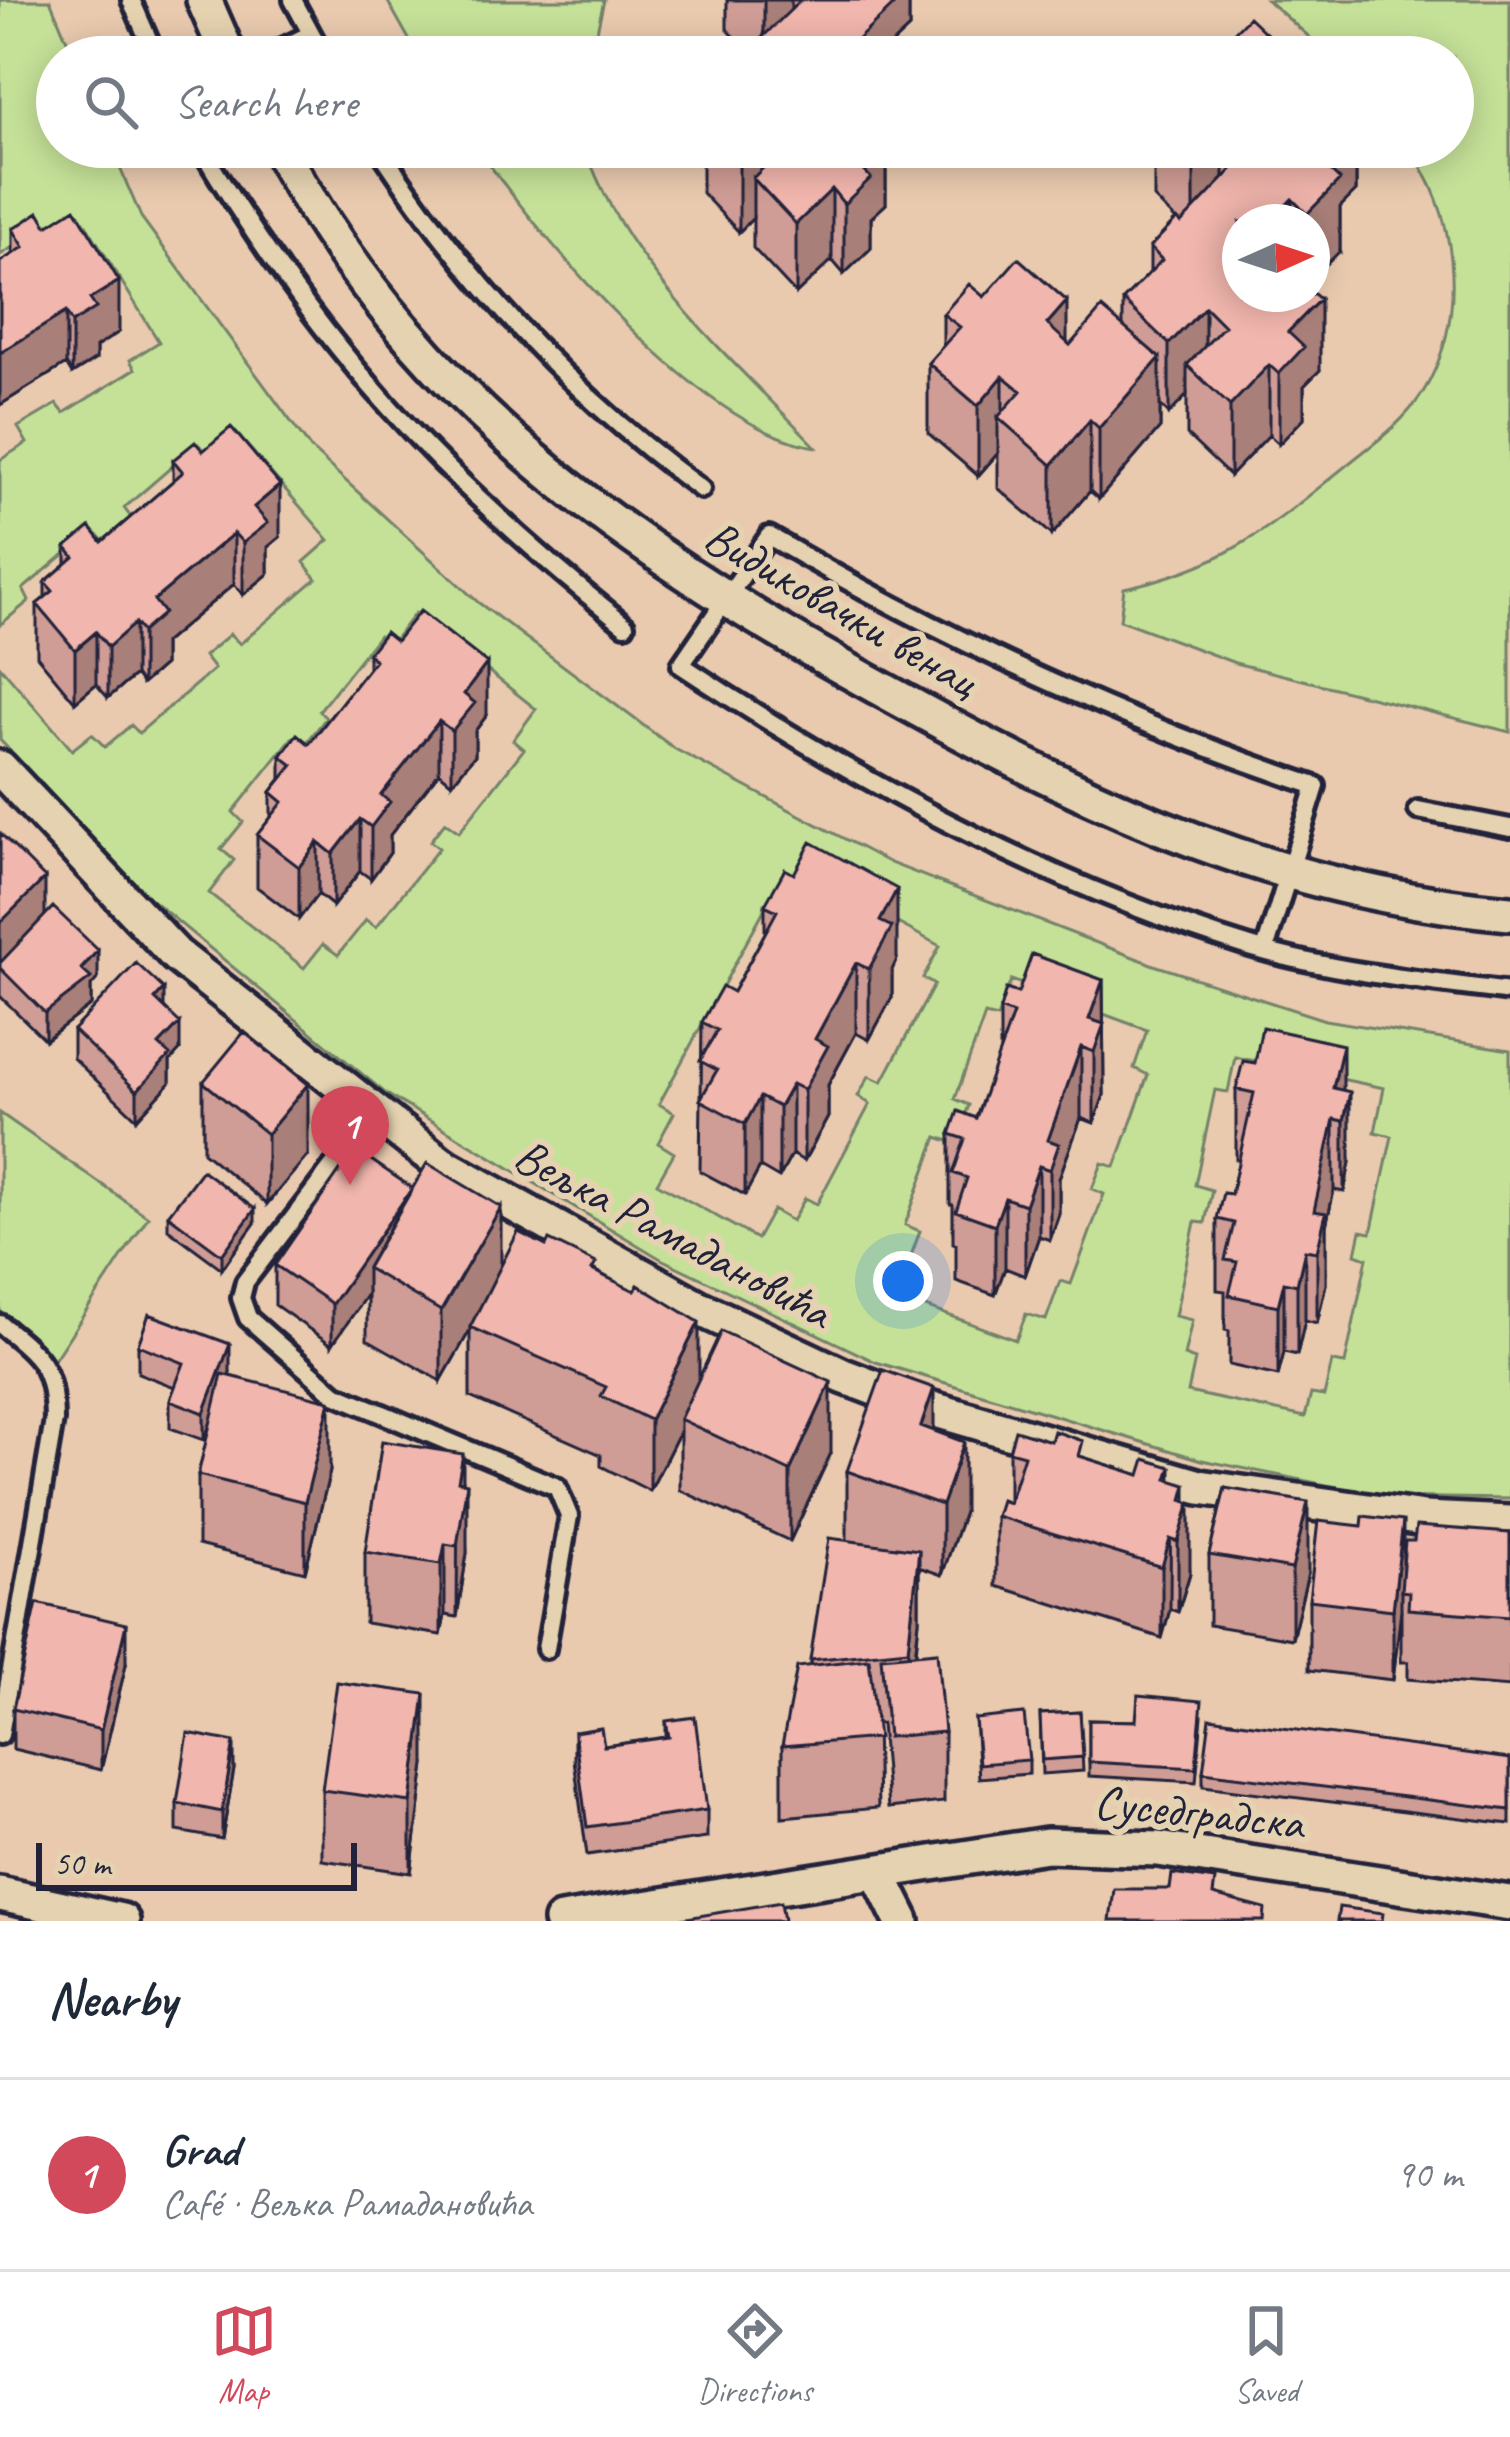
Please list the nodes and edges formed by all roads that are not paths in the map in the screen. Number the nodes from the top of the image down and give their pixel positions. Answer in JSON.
{"nodes":[{"id":1,"x":131,"y":0,"type":"edge"},
{"id":2,"x":204,"y":0,"type":"edge"},
{"id":3,"x":293,"y":0,"type":"edge"},
{"id":4,"x":310,"y":34,"type":"joint"},
{"id":5,"x":147,"y":36,"type":"edge"},
{"id":6,"x":220,"y":36,"type":"edge"},
{"id":7,"x":306,"y":36,"type":"edge"},
{"id":8,"x":212,"y":168,"type":"edge"},
{"id":9,"x":291,"y":168,"type":"edge"},
{"id":10,"x":394,"y":168,"type":"edge"},
{"id":11,"x":700,"y":489,"type":"dead end"},
{"id":12,"x":726,"y":602,"type":"junction"},
{"id":13,"x":625,"y":625,"type":"dead end"},
{"id":14,"x":0,"y":768,"type":"edge"},
{"id":15,"x":1418,"y":810,"type":"dead end"},
{"id":16,"x":1510,"y":828,"type":"edge"},
{"id":17,"x":1285,"y":875,"type":"junction"},
{"id":18,"x":1510,"y":914,"type":"edge"},
{"id":19,"x":1265,"y":950,"type":"junction"},
{"id":20,"x":1510,"y":992,"type":"edge"},
{"id":21,"x":374,"y":1112,"type":"junction"},
{"id":22,"x":0,"y":1324,"type":"edge"},
{"id":23,"x":1510,"y":1523,"type":"edge"},
{"id":24,"x":546,"y":1649,"type":"dead end"},
{"id":25,"x":0,"y":1735,"type":"edge"},
{"id":26,"x":878,"y":1873,"type":"junction"},
{"id":27,"x":0,"y":1894,"type":"edge"},
{"id":28,"x":1510,"y":1903,"type":"edge"},
{"id":29,"x":122,"y":1921,"type":"edge"},
{"id":30,"x":561,"y":1921,"type":"edge"},
{"id":31,"x":902,"y":1921,"type":"edge"}],
"edges":[{"from":1,"to":5,"type":"lane"},
{"from":2,"to":6,"type":"street"},
{"from":3,"to":4,"type":"lane"},
{"from":4,"to":7,"type":"lane"},
{"from":8,"to":13,"type":"lane"},
{"from":9,"to":12,"type":"street","name":"Видиковачки венац"},
{"from":10,"to":11,"type":"lane"},
{"from":12,"to":17,"type":"street","name":"Видиковачки венац"},
{"from":12,"to":17,"type":"lane"},
{"from":12,"to":19,"type":"lane"},
{"from":14,"to":21,"type":"street","name":"Вељка Рамадановића"},
{"from":15,"to":16,"type":"lane"},
{"from":17,"to":18,"type":"street","name":"Видиковачки венац"},
{"from":17,"to":19,"type":"lane"},
{"from":19,"to":20,"type":"lane"},
{"from":21,"to":23,"type":"street","name":"Вељка Рамадановића"},
{"from":21,"to":24,"type":"lane"},
{"from":22,"to":25,"type":"lane"},
{"from":26,"to":28,"type":"street","name":"Суседградска"},
{"from":26,"to":30,"type":"street","name":"Суседградска"},
{"from":26,"to":31,"type":"street"},
{"from":27,"to":29,"type":"street"}]}
